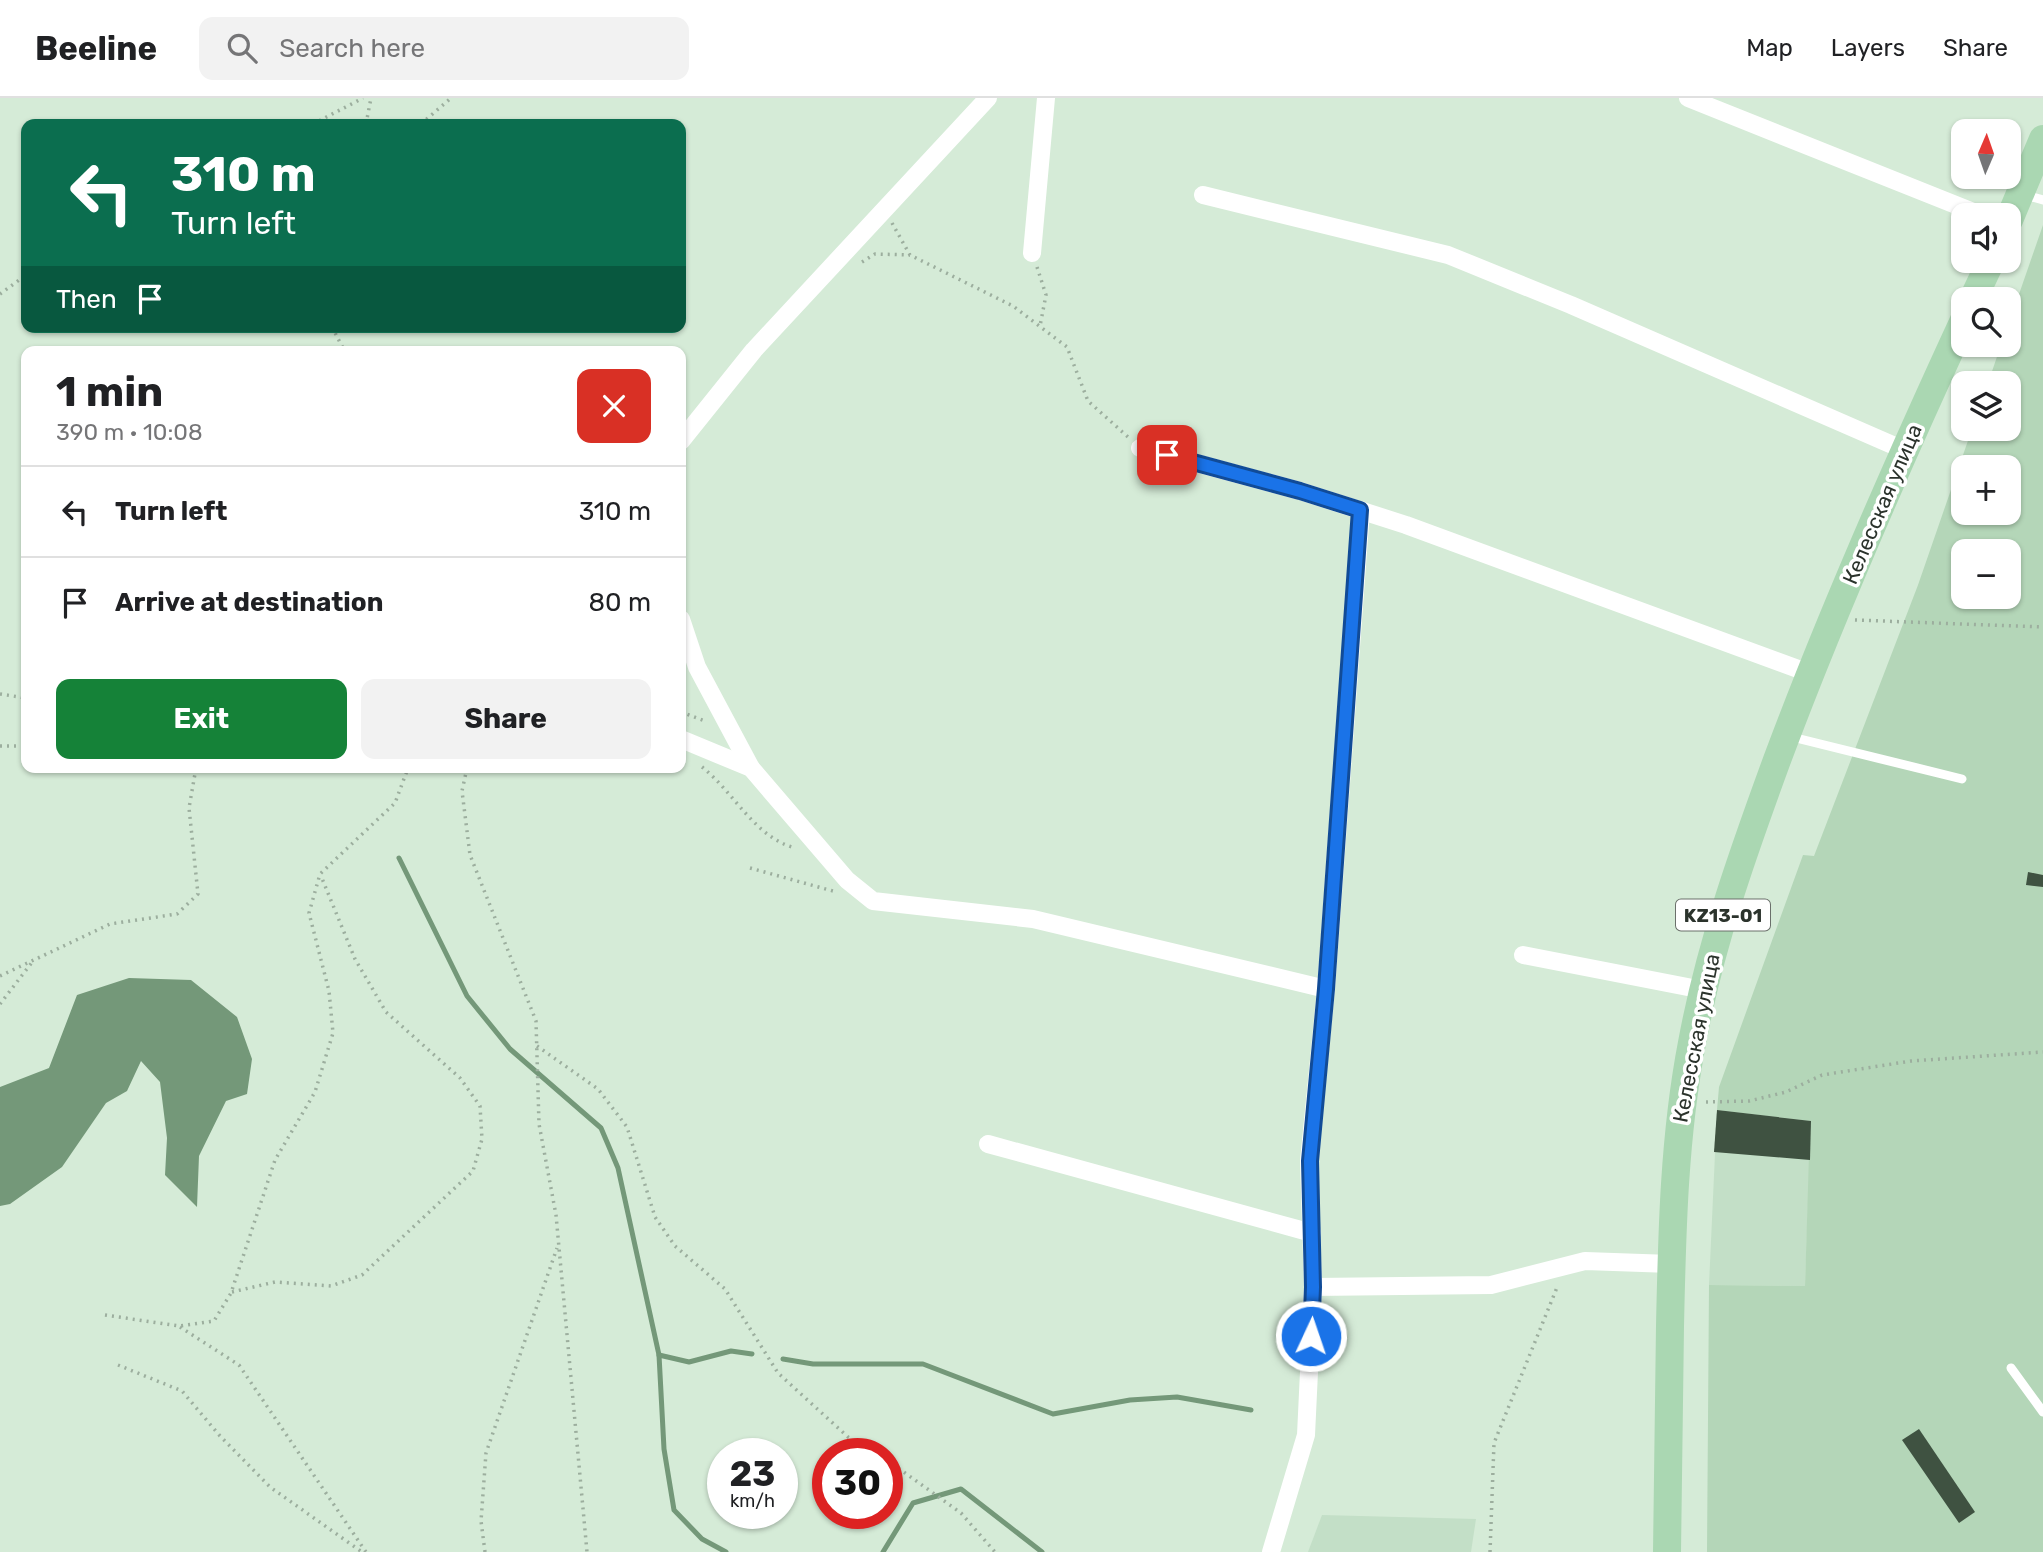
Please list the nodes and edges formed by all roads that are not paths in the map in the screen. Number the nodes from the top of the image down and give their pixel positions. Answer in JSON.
{"nodes":[{"id":1,"x":988,"y":98,"type":"edge"},
{"id":2,"x":1046,"y":98,"type":"edge"},
{"id":3,"x":1688,"y":98,"type":"edge"},
{"id":4,"x":2043,"y":139,"type":"edge"},
{"id":5,"x":1203,"y":195,"type":"dead end"},
{"id":6,"x":2031,"y":197,"type":"edge"},
{"id":7,"x":1951,"y":203,"type":"edge"},
{"id":8,"x":1032,"y":253,"type":"road end"},
{"id":9,"x":1951,"y":348,"type":"edge"},
{"id":10,"x":686,"y":434,"type":"edge"},
{"id":11,"x":1140,"y":448,"type":"road end"},
{"id":12,"x":1904,"y":450,"type":"junction"},
{"id":13,"x":1360,"y":510,"type":"junction"},
{"id":14,"x":686,"y":634,"type":"edge"},
{"id":15,"x":1810,"y":673,"type":"junction"},
{"id":16,"x":1787,"y":735,"type":"junction"},
{"id":17,"x":686,"y":741,"type":"edge"},
{"id":18,"x":751,"y":768,"type":"junction"},
{"id":19,"x":1962,"y":779,"type":"dead end"},
{"id":20,"x":1523,"y":955,"type":"dead end"},
{"id":21,"x":1326,"y":989,"type":"junction"},
{"id":22,"x":1703,"y":990,"type":"junction"},
{"id":23,"x":988,"y":1144,"type":"dead end"},
{"id":24,"x":1312,"y":1233,"type":"junction"},
{"id":25,"x":1671,"y":1265,"type":"junction"},
{"id":26,"x":1313,"y":1287,"type":"junction"},
{"id":27,"x":2011,"y":1368,"type":"dead end"},
{"id":28,"x":2043,"y":1412,"type":"edge"},
{"id":29,"x":1271,"y":1552,"type":"edge"},
{"id":30,"x":1667,"y":1552,"type":"edge"}],
"edges":[{"from":1,"to":10,"type":"street"},
{"from":2,"to":8,"type":"street"},
{"from":3,"to":7,"type":"street"},
{"from":4,"to":6,"type":"main road"},
{"from":5,"to":12,"type":"street"},
{"from":9,"to":12,"type":"main road","name":"Келесская улица","number":"KZ13-01"},
{"from":11,"to":13,"type":"street"},
{"from":12,"to":15,"type":"main road","name":"Келесская улица","number":"KZ13-01"},
{"from":13,"to":15,"type":"street"},
{"from":13,"to":21,"type":"street"},
{"from":14,"to":18,"type":"street"},
{"from":15,"to":16,"type":"main road","name":"Келесская улица","number":"KZ13-01"},
{"from":16,"to":19,"type":"lane"},
{"from":16,"to":22,"type":"main road","name":"Келесская улица","number":"KZ13-01"},
{"from":17,"to":18,"type":"street"},
{"from":18,"to":21,"type":"street"},
{"from":20,"to":22,"type":"street"},
{"from":21,"to":24,"type":"street"},
{"from":22,"to":25,"type":"main road","name":"Келесская улица","number":"KZ13-01"},
{"from":23,"to":24,"type":"street"},
{"from":24,"to":26,"type":"street"},
{"from":25,"to":26,"type":"street"},
{"from":25,"to":30,"type":"main road","name":"Келесская улица","number":"KZ13-01"},
{"from":26,"to":29,"type":"street"},
{"from":27,"to":28,"type":"lane"}]}
